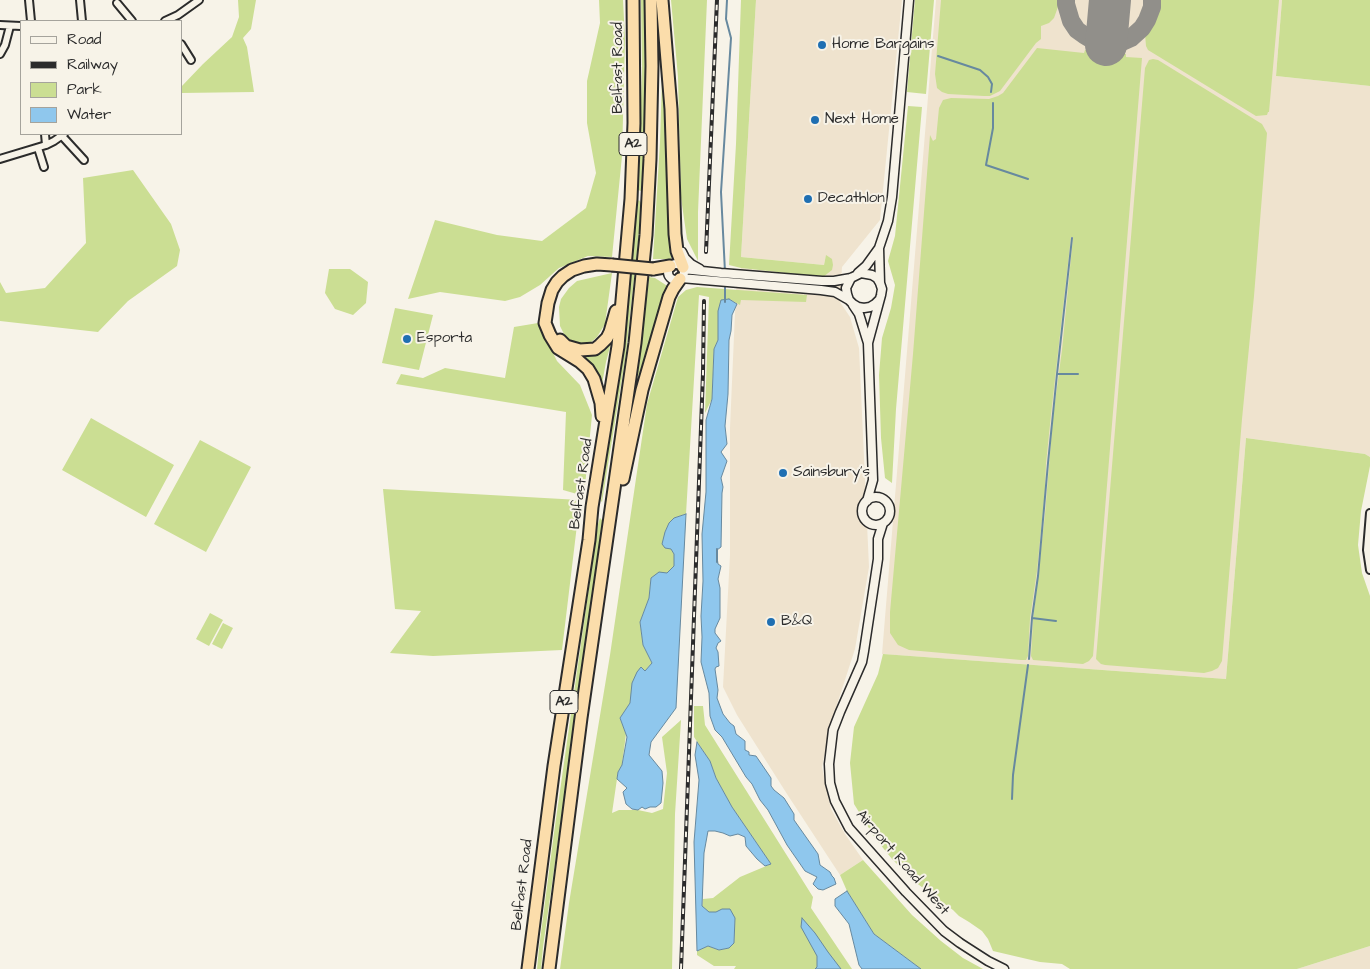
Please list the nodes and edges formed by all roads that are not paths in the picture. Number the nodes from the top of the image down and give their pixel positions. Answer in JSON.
{"nodes":[{"id":1,"x":29,"y":0,"type":"edge"},
{"id":2,"x":80,"y":0,"type":"edge"},
{"id":3,"x":199,"y":0,"type":"edge"},
{"id":4,"x":633,"y":0,"type":"edge"},
{"id":5,"x":651,"y":0,"type":"edge"},
{"id":6,"x":662,"y":0,"type":"edge"},
{"id":7,"x":908,"y":0,"type":"edge"},
{"id":8,"x":117,"y":4,"type":"dead end"},
{"id":9,"x":31,"y":20,"type":"edge"},
{"id":10,"x":82,"y":20,"type":"edge"},
{"id":11,"x":131,"y":20,"type":"edge"},
{"id":12,"x":169,"y":20,"type":"edge"},
{"id":13,"x":0,"y":25,"type":"edge"},
{"id":14,"x":10,"y":26,"type":"junction"},
{"id":15,"x":20,"y":26,"type":"edge"},
{"id":16,"x":182,"y":46,"type":"edge"},
{"id":17,"x":0,"y":54,"type":"edge"},
{"id":18,"x":191,"y":60,"type":"dead end"},
{"id":19,"x":45,"y":135,"type":"edge"},
{"id":20,"x":63,"y":135,"type":"edge"},
{"id":21,"x":46,"y":145,"type":"junction"},
{"id":22,"x":38,"y":148,"type":"junction"},
{"id":23,"x":0,"y":159,"type":"edge"},
{"id":24,"x":84,"y":160,"type":"dead end"},
{"id":25,"x":44,"y":167,"type":"dead end"},
{"id":26,"x":675,"y":234,"type":"junction"},
{"id":27,"x":879,"y":248,"type":"junction"},
{"id":28,"x":703,"y":271,"type":"junction"},
{"id":29,"x":678,"y":273,"type":"junction"},
{"id":30,"x":720,"y":277,"type":"junction"},
{"id":31,"x":854,"y":277,"type":"junction"},
{"id":32,"x":730,"y":278,"type":"junction"},
{"id":33,"x":880,"y":283,"type":"junction"},
{"id":34,"x":624,"y":288,"type":"junction"},
{"id":35,"x":879,"y":300,"type":"junction"},
{"id":36,"x":851,"y":302,"type":"junction"},
{"id":37,"x":546,"y":310,"type":"junction"},
{"id":38,"x":868,"y":343,"type":"junction"},
{"id":39,"x":603,"y":436,"type":"junction"},
{"id":40,"x":873,"y":480,"type":"junction"},
{"id":41,"x":883,"y":499,"type":"junction"},
{"id":42,"x":867,"y":501,"type":"junction"},
{"id":43,"x":611,"y":511,"type":"junction"},
{"id":44,"x":1370,"y":513,"type":"edge"},
{"id":45,"x":882,"y":523,"type":"junction"},
{"id":46,"x":869,"y":524,"type":"junction"},
{"id":47,"x":878,"y":539,"type":"junction"},
{"id":48,"x":1370,"y":570,"type":"edge"},
{"id":49,"x":528,"y":969,"type":"edge"},
{"id":50,"x":549,"y":969,"type":"edge"},
{"id":51,"x":1004,"y":969,"type":"edge"}],
"edges":[{"from":1,"to":9,"type":"street"},
{"from":2,"to":10,"type":"street"},
{"from":3,"to":12,"type":"street"},
{"from":4,"to":34,"type":"highway","name":"Belfast Road","number":"A2"},
{"from":5,"to":43,"type":"highway","number":"A2"},
{"from":6,"to":26,"type":"highway"},
{"from":7,"to":27,"type":"street"},
{"from":8,"to":11,"type":"street"},
{"from":13,"to":14,"type":"street"},
{"from":14,"to":15,"type":"street"},
{"from":14,"to":17,"type":"street"},
{"from":16,"to":18,"type":"street"},
{"from":19,"to":21,"type":"street"},
{"from":20,"to":21,"type":"street"},
{"from":20,"to":24,"type":"street"},
{"from":21,"to":22,"type":"street"},
{"from":22,"to":23,"type":"street"},
{"from":22,"to":25,"type":"street"},
{"from":26,"to":28,"type":"street"},
{"from":26,"to":29,"type":"highway"},
{"from":27,"to":31,"type":"street"},
{"from":27,"to":33,"type":"street"},
{"from":28,"to":29,"type":"street"},
{"from":28,"to":30,"type":"street"},
{"from":29,"to":30,"type":"street"},
{"from":29,"to":37,"type":"highway","bridge":true},
{"from":29,"to":43,"type":"highway"},
{"from":30,"to":32,"type":"street"},
{"from":31,"to":32,"type":"street"},
{"from":31,"to":33,"type":"street"},
{"from":31,"to":36,"type":"street"},
{"from":32,"to":36,"type":"street"},
{"from":33,"to":35,"type":"street"},
{"from":34,"to":37,"type":"highway"},
{"from":34,"to":39,"type":"highway","name":"Belfast Road","number":"A2"},
{"from":35,"to":36,"type":"street"},
{"from":35,"to":38,"type":"street"},
{"from":36,"to":38,"type":"street"},
{"from":37,"to":39,"type":"highway"},
{"from":38,"to":40,"type":"street"},
{"from":39,"to":49,"type":"highway","name":"Belfast Road","number":"A2"},
{"from":40,"to":41,"type":"street"},
{"from":40,"to":42,"type":"street"},
{"from":41,"to":42,"type":"street"},
{"from":41,"to":45,"type":"street"},
{"from":42,"to":46,"type":"street"},
{"from":43,"to":50,"type":"highway","number":"A2"},
{"from":44,"to":48,"type":"street"},
{"from":45,"to":46,"type":"street"},
{"from":45,"to":47,"type":"street","name":"Airport Road West"},
{"from":46,"to":47,"type":"street"},
{"from":47,"to":51,"type":"street","name":"Airport Road West"}]}
